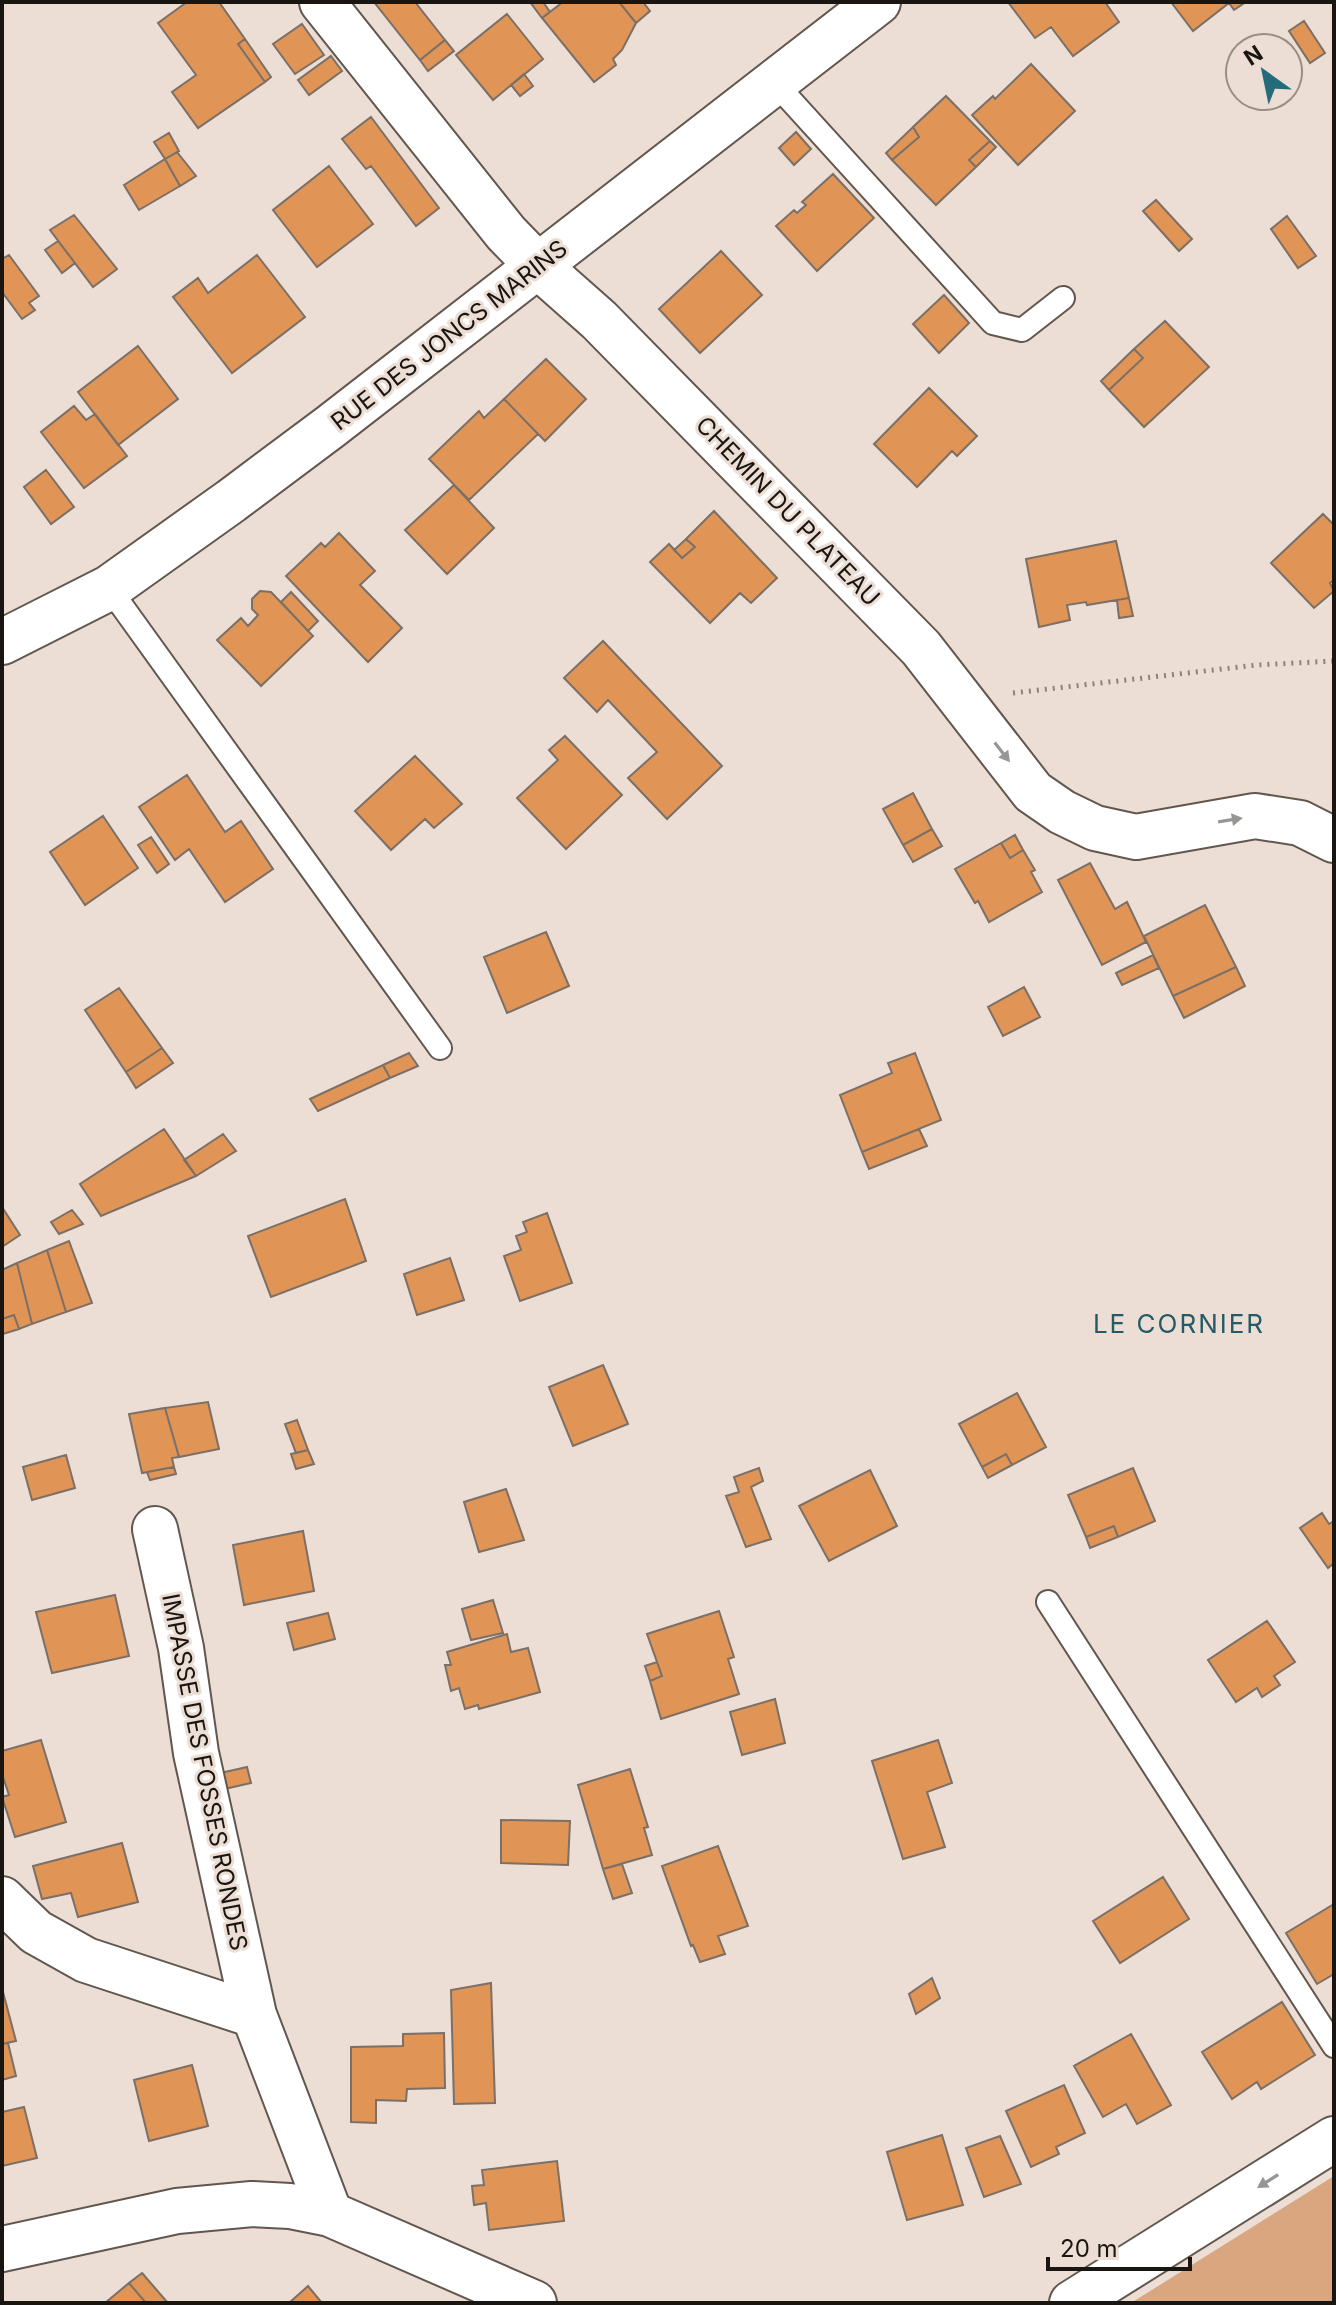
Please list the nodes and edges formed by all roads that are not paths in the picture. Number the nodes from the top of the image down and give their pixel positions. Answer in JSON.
{"nodes":[{"id":1,"x":322,"y":2,"type":"edge"},
{"id":2,"x":878,"y":2,"type":"edge"},
{"id":3,"x":774,"y":82,"type":"junction"},
{"id":4,"x":538,"y":266,"type":"junction"},
{"id":5,"x":1063,"y":298,"type":"dead end"},
{"id":6,"x":109,"y":588,"type":"junction"},
{"id":7,"x":2,"y":642,"type":"edge"},
{"id":8,"x":1334,"y":840,"type":"edge"},
{"id":9,"x":440,"y":1048,"type":"dead end"},
{"id":10,"x":155,"y":1529,"type":"dead end"},
{"id":11,"x":1048,"y":1602,"type":"dead end"},
{"id":12,"x":2,"y":1899,"type":"edge"},
{"id":13,"x":254,"y":2015,"type":"junction"},
{"id":14,"x":1334,"y":2046,"type":"edge"},
{"id":15,"x":1334,"y":2139,"type":"edge"},
{"id":16,"x":330,"y":2214,"type":"junction"},
{"id":17,"x":2,"y":2249,"type":"edge"},
{"id":18,"x":534,"y":2303,"type":"edge"},
{"id":19,"x":1072,"y":2303,"type":"edge"}],
"edges":[{"from":1,"to":4,"type":"street","name":"CHEMIN DU PLATEAU"},
{"from":2,"to":3,"type":"street","name":"RUE DES JONCS MARINS"},
{"from":3,"to":4,"type":"street","name":"RUE DES JONCS MARINS"},
{"from":3,"to":5,"type":"lane"},
{"from":4,"to":6,"type":"street","name":"RUE DES JONCS MARINS"},
{"from":4,"to":8,"type":"street","name":"CHEMIN DU PLATEAU","one_way":true},
{"from":6,"to":7,"type":"street","name":"RUE DES JONCS MARINS"},
{"from":6,"to":9,"type":"lane"},
{"from":10,"to":13,"type":"street","name":"IMPASSE DES FOSSES RONDES"},
{"from":11,"to":14,"type":"lane"},
{"from":12,"to":13,"type":"street"},
{"from":13,"to":16,"type":"street","name":"IMPASSE DES FOSSES RONDES"},
{"from":15,"to":19,"type":"street","one_way":true},
{"from":16,"to":17,"type":"street"},
{"from":16,"to":18,"type":"street"}]}
